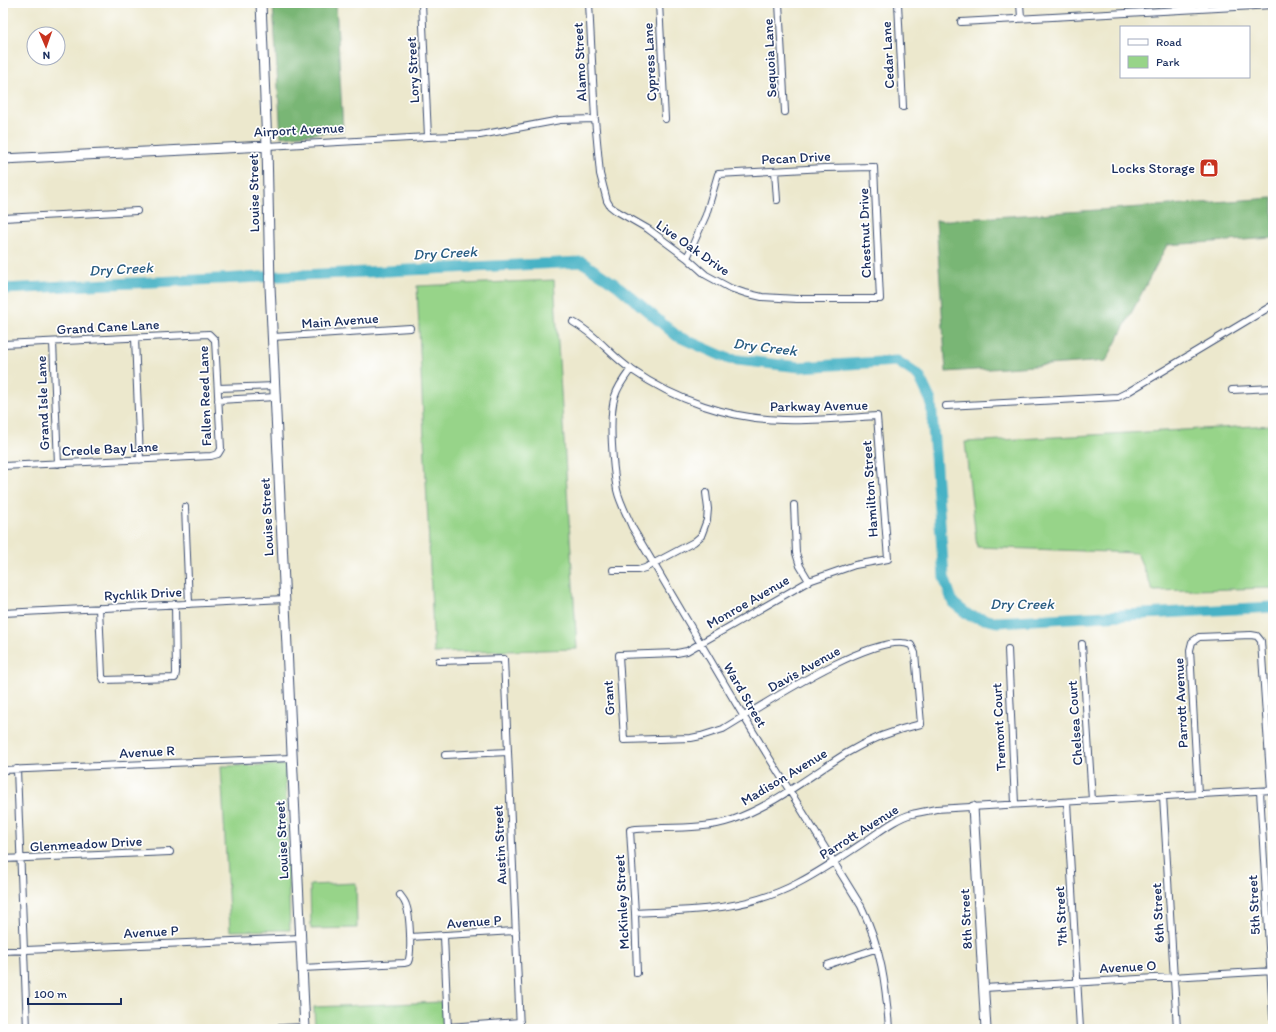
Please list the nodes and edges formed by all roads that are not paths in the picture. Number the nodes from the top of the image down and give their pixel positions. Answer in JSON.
{"nodes":[{"id":1,"x":261,"y":3,"type":"edge"},
{"id":2,"x":422,"y":3,"type":"edge"},
{"id":3,"x":589,"y":3,"type":"edge"},
{"id":4,"x":659,"y":3,"type":"edge"},
{"id":5,"x":779,"y":3,"type":"edge"},
{"id":6,"x":898,"y":3,"type":"edge"},
{"id":7,"x":1020,"y":3,"type":"edge"},
{"id":8,"x":1273,"y":5,"type":"edge"},
{"id":9,"x":1021,"y":18,"type":"junction"},
{"id":10,"x":961,"y":22,"type":"dead end"},
{"id":11,"x":903,"y":107,"type":"dead end"},
{"id":12,"x":785,"y":112,"type":"dead end"},
{"id":13,"x":595,"y":119,"type":"junction"},
{"id":14,"x":665,"y":119,"type":"dead end"},
{"id":15,"x":428,"y":137,"type":"junction"},
{"id":16,"x":267,"y":146,"type":"junction"},
{"id":17,"x":3,"y":159,"type":"edge"},
{"id":18,"x":874,"y":167,"type":"joint"},
{"id":19,"x":775,"y":171,"type":"junction"},
{"id":20,"x":777,"y":200,"type":"dead end"},
{"id":21,"x":137,"y":211,"type":"dead end"},
{"id":22,"x":3,"y":218,"type":"edge"},
{"id":23,"x":687,"y":258,"type":"junction"},
{"id":24,"x":880,"y":299,"type":"joint"},
{"id":25,"x":1273,"y":305,"type":"edge"},
{"id":26,"x":573,"y":322,"type":"dead end"},
{"id":27,"x":410,"y":328,"type":"dead end"},
{"id":28,"x":213,"y":337,"type":"joint"},
{"id":29,"x":135,"y":338,"type":"junction"},
{"id":30,"x":273,"y":338,"type":"junction"},
{"id":31,"x":53,"y":342,"type":"junction"},
{"id":32,"x":3,"y":344,"type":"edge"},
{"id":33,"x":631,"y":369,"type":"junction"},
{"id":34,"x":275,"y":386,"type":"junction"},
{"id":35,"x":218,"y":388,"type":"junction"},
{"id":36,"x":1273,"y":388,"type":"edge"},
{"id":37,"x":1232,"y":390,"type":"dead end"},
{"id":38,"x":276,"y":397,"type":"junction"},
{"id":39,"x":218,"y":400,"type":"junction"},
{"id":40,"x":946,"y":406,"type":"dead end"},
{"id":41,"x":877,"y":416,"type":"joint"},
{"id":42,"x":218,"y":454,"type":"joint"},
{"id":43,"x":140,"y":460,"type":"junction"},
{"id":44,"x":58,"y":464,"type":"junction"},
{"id":45,"x":3,"y":466,"type":"edge"},
{"id":46,"x":706,"y":493,"type":"dead end"},
{"id":47,"x":794,"y":505,"type":"dead end"},
{"id":48,"x":185,"y":507,"type":"dead end"},
{"id":49,"x":888,"y":560,"type":"joint"},
{"id":50,"x":654,"y":564,"type":"junction"},
{"id":51,"x":613,"y":570,"type":"dead end"},
{"id":52,"x":809,"y":582,"type":"junction"},
{"id":53,"x":285,"y":599,"type":"junction"},
{"id":54,"x":175,"y":604,"type":"junction"},
{"id":55,"x":189,"y":604,"type":"junction"},
{"id":56,"x":99,"y":608,"type":"junction"},
{"id":57,"x":3,"y":613,"type":"edge"},
{"id":58,"x":701,"y":643,"type":"junction"},
{"id":59,"x":1082,"y":644,"type":"dead end"},
{"id":60,"x":1008,"y":649,"type":"dead end"},
{"id":61,"x":619,"y":655,"type":"joint"},
{"id":62,"x":439,"y":661,"type":"dead end"},
{"id":63,"x":744,"y":717,"type":"junction"},
{"id":64,"x":921,"y":724,"type":"joint"},
{"id":65,"x":624,"y":740,"type":"joint"},
{"id":66,"x":508,"y":752,"type":"junction"},
{"id":67,"x":445,"y":755,"type":"dead end"},
{"id":68,"x":292,"y":758,"type":"junction"},
{"id":69,"x":17,"y":769,"type":"junction"},
{"id":70,"x":3,"y":770,"type":"edge"},
{"id":71,"x":789,"y":790,"type":"junction"},
{"id":72,"x":1272,"y":790,"type":"edge"},
{"id":73,"x":1260,"y":791,"type":"junction"},
{"id":74,"x":1198,"y":794,"type":"junction"},
{"id":75,"x":1163,"y":796,"type":"junction"},
{"id":76,"x":1092,"y":800,"type":"junction"},
{"id":77,"x":1067,"y":802,"type":"junction"},
{"id":78,"x":1015,"y":804,"type":"junction"},
{"id":79,"x":973,"y":807,"type":"junction"},
{"id":80,"x":630,"y":830,"type":"joint"},
{"id":81,"x":170,"y":852,"type":"dead end"},
{"id":82,"x":21,"y":858,"type":"junction"},
{"id":83,"x":3,"y":859,"type":"edge"},
{"id":84,"x":834,"y":862,"type":"junction"},
{"id":85,"x":400,"y":895,"type":"dead end"},
{"id":86,"x":635,"y":913,"type":"junction"},
{"id":87,"x":516,"y":931,"type":"junction"},
{"id":88,"x":444,"y":936,"type":"junction"},
{"id":89,"x":410,"y":937,"type":"junction"},
{"id":90,"x":300,"y":938,"type":"junction"},
{"id":91,"x":878,"y":948,"type":"junction"},
{"id":92,"x":3,"y":950,"type":"edge"},
{"id":93,"x":24,"y":950,"type":"junction"},
{"id":94,"x":827,"y":965,"type":"dead end"},
{"id":95,"x":302,"y":968,"type":"junction"},
{"id":96,"x":1271,"y":971,"type":"edge"},
{"id":97,"x":637,"y":973,"type":"dead end"},
{"id":98,"x":1174,"y":977,"type":"junction"},
{"id":99,"x":1077,"y":982,"type":"junction"},
{"id":100,"x":984,"y":988,"type":"junction"},
{"id":101,"x":1273,"y":1017,"type":"edge"},
{"id":102,"x":520,"y":1026,"type":"edge"},
{"id":103,"x":305,"y":1028,"type":"edge"},
{"id":104,"x":448,"y":1028,"type":"edge"},
{"id":105,"x":27,"y":1029,"type":"edge"},
{"id":106,"x":260,"y":1029,"type":"edge"},
{"id":107,"x":889,"y":1029,"type":"edge"},
{"id":108,"x":986,"y":1029,"type":"edge"},
{"id":109,"x":1080,"y":1029,"type":"edge"},
{"id":110,"x":1177,"y":1029,"type":"edge"}],
"edges":[{"from":1,"to":16,"type":"street","name":"Louise Street"},
{"from":2,"to":15,"type":"street","name":"Lory Street"},
{"from":3,"to":13,"type":"street","name":"Alamo Street"},
{"from":4,"to":14,"type":"street","name":"Cypress Lane"},
{"from":5,"to":12,"type":"street","name":"Sequoia Lane"},
{"from":6,"to":11,"type":"street","name":"Cedar Lane"},
{"from":7,"to":9,"type":"street"},
{"from":8,"to":9,"type":"street"},
{"from":9,"to":10,"type":"street"},
{"from":13,"to":15,"type":"street","name":"Airport Avenue"},
{"from":13,"to":23,"type":"street","name":"Live Oak Drive"},
{"from":15,"to":16,"type":"street","name":"Airport Avenue"},
{"from":16,"to":17,"type":"street","name":"Airport Avenue"},
{"from":16,"to":30,"type":"street","name":"Louise Street"},
{"from":18,"to":19,"type":"street","name":"Pecan Drive"},
{"from":18,"to":24,"type":"street","name":"Chestnut Drive"},
{"from":19,"to":20,"type":"street"},
{"from":19,"to":23,"type":"street","name":"Pecan Drive"},
{"from":21,"to":22,"type":"street"},
{"from":23,"to":24,"type":"street","name":"Live Oak Drive"},
{"from":25,"to":40,"type":"street"},
{"from":26,"to":33,"type":"street","name":"Parkway Avenue"},
{"from":27,"to":30,"type":"street","name":"Main Avenue"},
{"from":28,"to":29,"type":"street","name":"Grand Cane Lane"},
{"from":28,"to":35,"type":"street","name":"Fallen Reed Lane"},
{"from":29,"to":31,"type":"street","name":"Grand Cane Lane"},
{"from":29,"to":43,"type":"street"},
{"from":30,"to":34,"type":"street","name":"Louise Street"},
{"from":31,"to":32,"type":"street","name":"Grand Cane Lane"},
{"from":31,"to":44,"type":"street","name":"Grand Isle Lane"},
{"from":33,"to":41,"type":"street","name":"Parkway Avenue"},
{"from":33,"to":50,"type":"street","name":"Ward Street"},
{"from":34,"to":35,"type":"street"},
{"from":34,"to":38,"type":"street","name":"Louise Street"},
{"from":35,"to":39,"type":"street","name":"Fallen Reed Lane"},
{"from":36,"to":37,"type":"street"},
{"from":38,"to":39,"type":"street"},
{"from":38,"to":53,"type":"street","name":"Louise Street"},
{"from":39,"to":42,"type":"street","name":"Fallen Reed Lane"},
{"from":41,"to":49,"type":"street","name":"Hamilton Street"},
{"from":42,"to":43,"type":"street","name":"Creole Bay Lane"},
{"from":43,"to":44,"type":"street","name":"Creole Bay Lane"},
{"from":44,"to":45,"type":"street","name":"Creole Bay Lane"},
{"from":46,"to":50,"type":"street"},
{"from":47,"to":52,"type":"street"},
{"from":48,"to":55,"type":"street"},
{"from":49,"to":52,"type":"street","name":"Monroe Avenue"},
{"from":50,"to":51,"type":"street"},
{"from":50,"to":58,"type":"street","name":"Ward Street"},
{"from":52,"to":58,"type":"street","name":"Monroe Avenue"},
{"from":53,"to":55,"type":"street","name":"Rychlik Drive"},
{"from":53,"to":68,"type":"street","name":"Louise Street"},
{"from":54,"to":55,"type":"street","name":"Rychlik Drive"},
{"from":54,"to":56,"type":"street","name":"Rychlik Drive"},
{"from":54,"to":56,"type":"street"},
{"from":56,"to":57,"type":"street","name":"Rychlik Drive"},
{"from":58,"to":61,"type":"street","name":"Monroe Avenue"},
{"from":58,"to":63,"type":"street","name":"Ward Street"},
{"from":59,"to":76,"type":"street","name":"Chelsea Court"},
{"from":60,"to":78,"type":"street","name":"Tremont Court"},
{"from":61,"to":65,"type":"street","name":"Grant"},
{"from":62,"to":66,"type":"street","name":"Austin Street"},
{"from":63,"to":64,"type":"street","name":"Davis Avenue"},
{"from":63,"to":65,"type":"street","name":"Davis Avenue"},
{"from":63,"to":71,"type":"street","name":"Ward Street"},
{"from":64,"to":71,"type":"street","name":"Madison Avenue"},
{"from":66,"to":67,"type":"street"},
{"from":66,"to":87,"type":"street","name":"Austin Street"},
{"from":68,"to":69,"type":"street","name":"Avenue R"},
{"from":68,"to":90,"type":"street","name":"Louise Street"},
{"from":69,"to":70,"type":"street","name":"Avenue R"},
{"from":69,"to":82,"type":"street"},
{"from":71,"to":80,"type":"street","name":"Madison Avenue"},
{"from":71,"to":84,"type":"street","name":"Ward Street"},
{"from":72,"to":73,"type":"street","name":"Parrott Avenue"},
{"from":72,"to":74,"type":"street","name":"Parrott Avenue"},
{"from":73,"to":74,"type":"street","name":"Parrott Avenue"},
{"from":73,"to":96,"type":"street","name":"5th Street"},
{"from":74,"to":75,"type":"street","name":"Parrott Avenue"},
{"from":75,"to":76,"type":"street","name":"Parrott Avenue"},
{"from":75,"to":98,"type":"street","name":"6th Street"},
{"from":76,"to":77,"type":"street","name":"Parrott Avenue"},
{"from":77,"to":78,"type":"street","name":"Parrott Avenue"},
{"from":77,"to":99,"type":"street","name":"7th Street"},
{"from":78,"to":79,"type":"street","name":"Parrott Avenue"},
{"from":79,"to":84,"type":"street","name":"Parrott Avenue"},
{"from":79,"to":100,"type":"street","name":"8th Street"},
{"from":80,"to":86,"type":"street","name":"McKinley Street"},
{"from":81,"to":82,"type":"street","name":"Glenmeadow Drive"},
{"from":82,"to":83,"type":"street","name":"Glenmeadow Drive"},
{"from":82,"to":93,"type":"street"},
{"from":84,"to":86,"type":"street","name":"Parrott Avenue"},
{"from":84,"to":91,"type":"street","name":"Ward Street"},
{"from":85,"to":89,"type":"street"},
{"from":86,"to":97,"type":"street","name":"McKinley Street"},
{"from":87,"to":88,"type":"street","name":"Avenue P"},
{"from":87,"to":102,"type":"street","name":"Austin Street"},
{"from":88,"to":89,"type":"street","name":"Avenue P"},
{"from":88,"to":104,"type":"street"},
{"from":89,"to":95,"type":"street"},
{"from":90,"to":93,"type":"street","name":"Avenue P"},
{"from":90,"to":95,"type":"street","name":"Louise Street"},
{"from":91,"to":94,"type":"street"},
{"from":91,"to":107,"type":"street","name":"Ward Street"},
{"from":92,"to":93,"type":"street","name":"Avenue P"},
{"from":93,"to":105,"type":"street"},
{"from":95,"to":103,"type":"street","name":"Louise Street"},
{"from":96,"to":98,"type":"street","name":"Avenue O"},
{"from":96,"to":101,"type":"street","name":"5th Street"},
{"from":98,"to":99,"type":"street","name":"Avenue O"},
{"from":98,"to":110,"type":"street","name":"6th Street"},
{"from":99,"to":100,"type":"street","name":"Avenue O"},
{"from":99,"to":109,"type":"street","name":"7th Street"},
{"from":100,"to":108,"type":"street","name":"8th Street"},
{"from":102,"to":104,"type":"street"},
{"from":103,"to":106,"type":"street"}]}
